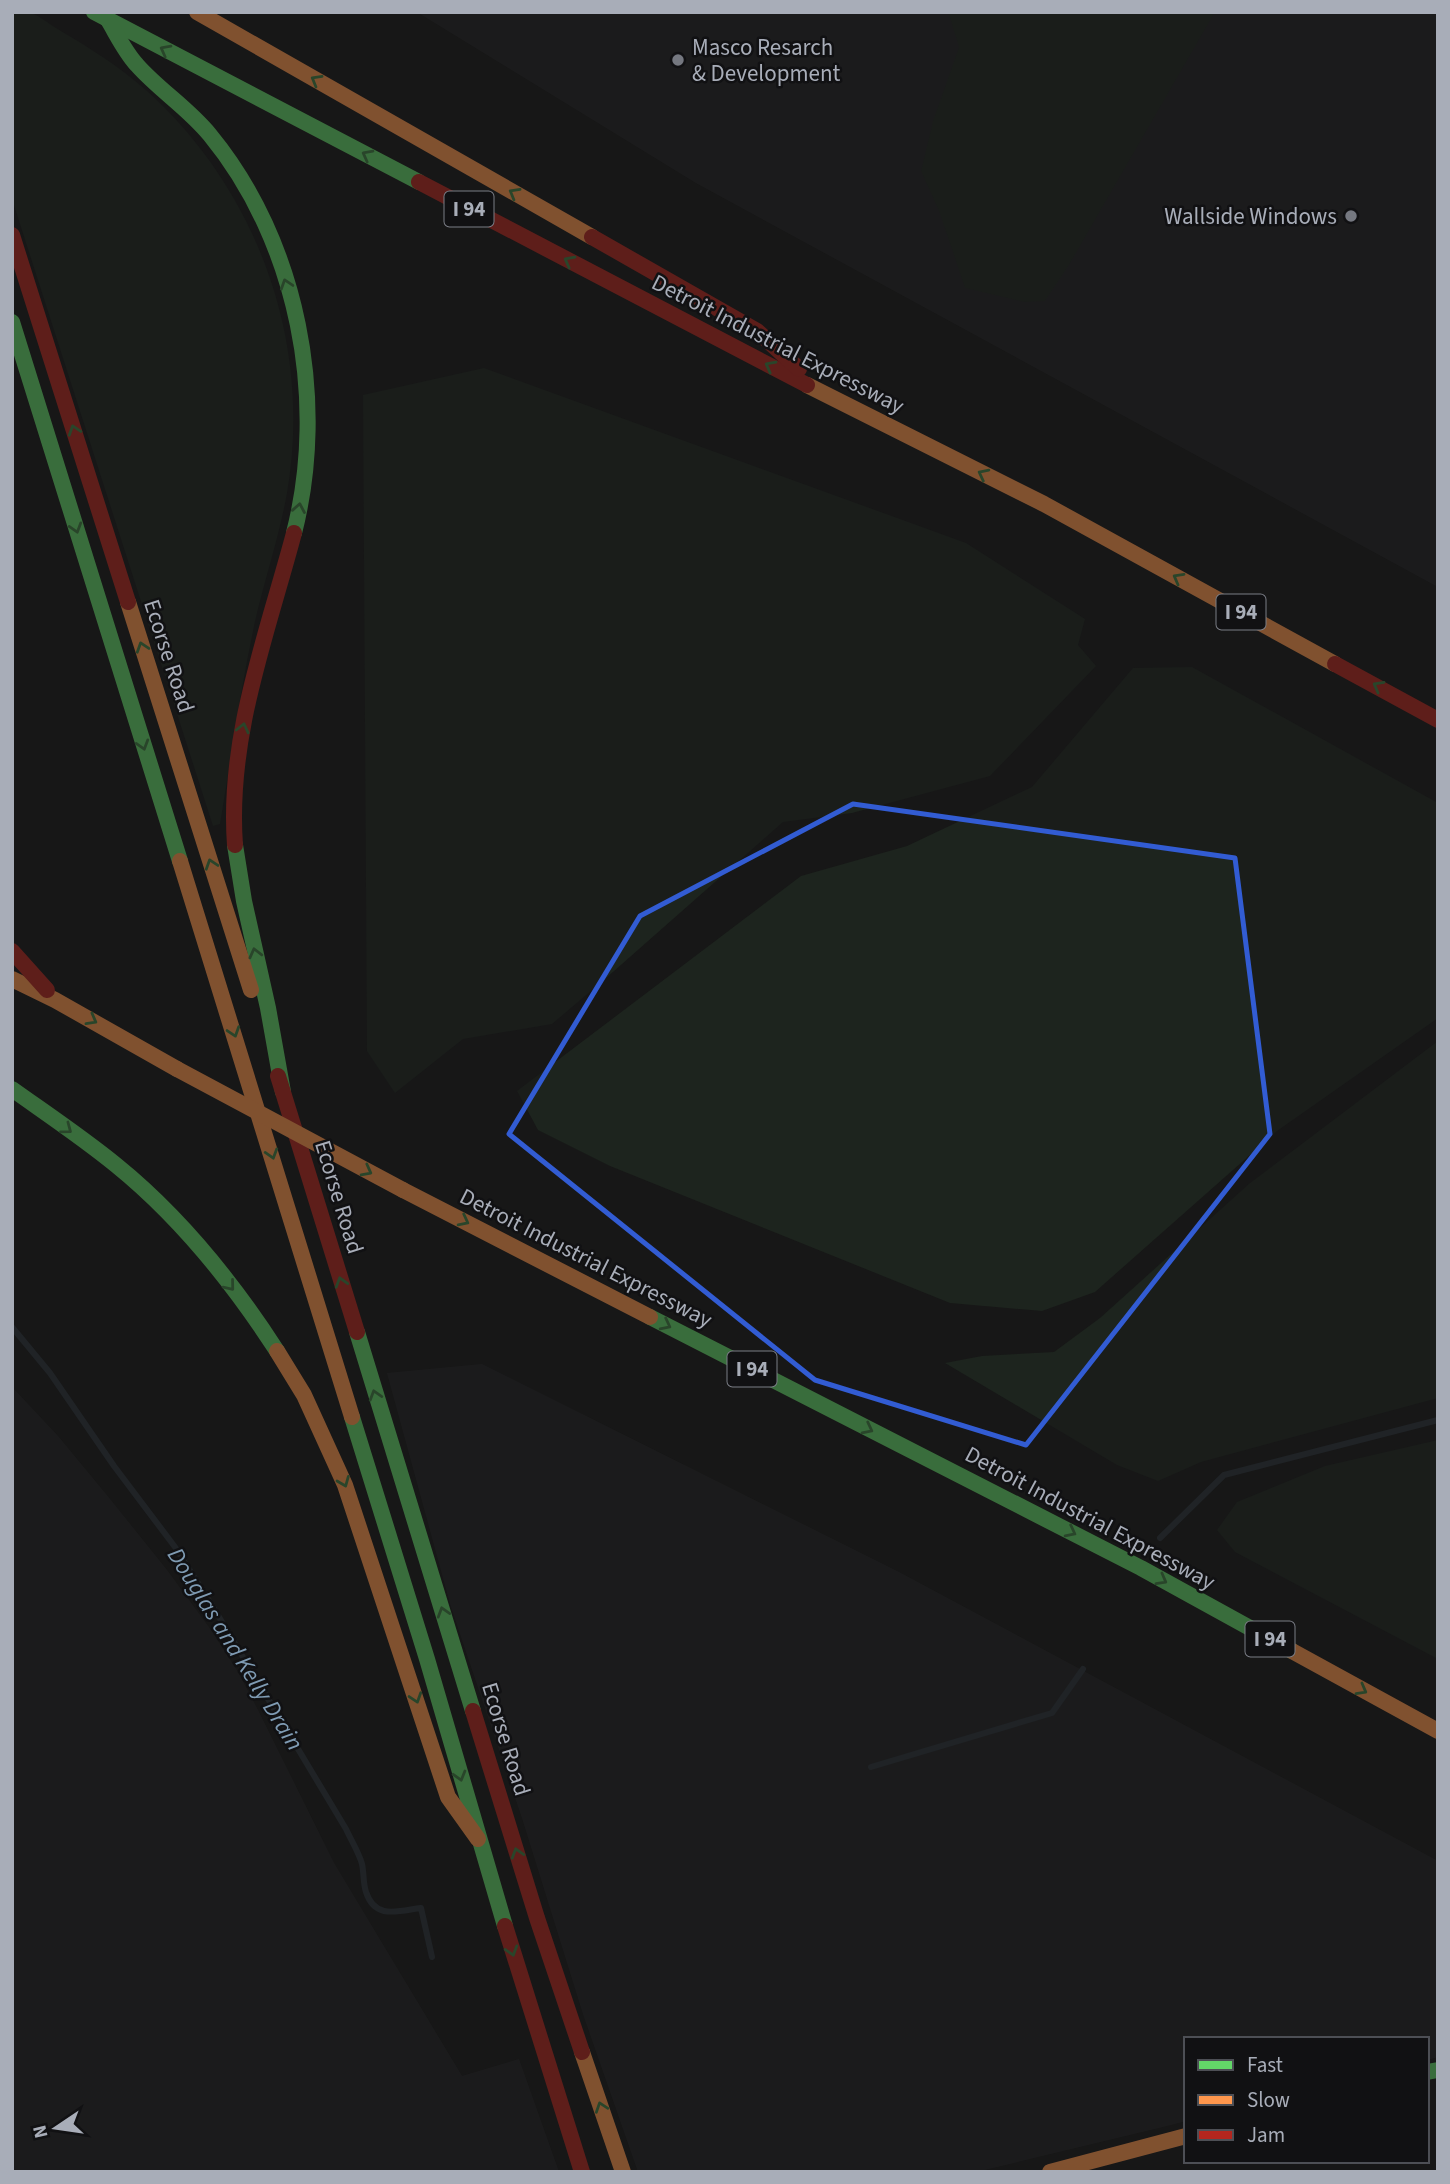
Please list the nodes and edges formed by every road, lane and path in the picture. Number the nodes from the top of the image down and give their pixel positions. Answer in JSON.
{"nodes":[{"id":1,"x":197,"y":12,"type":"edge"},
{"id":2,"x":101,"y":16,"type":"edge"},
{"id":3,"x":12,"y":236,"type":"edge"},
{"id":4,"x":12,"y":322,"type":"edge"},
{"id":5,"x":831,"y":398,"type":"junction"},
{"id":6,"x":1438,"y":720,"type":"edge"},
{"id":7,"x":12,"y":951,"type":"edge"},
{"id":8,"x":12,"y":979,"type":"edge"},
{"id":9,"x":55,"y":1000,"type":"junction"},
{"id":10,"x":12,"y":1089,"type":"edge"},
{"id":11,"x":283,"y":1092,"type":"junction"},
{"id":12,"x":1438,"y":1731,"type":"edge"},
{"id":13,"x":478,"y":1839,"type":"junction"},
{"id":14,"x":1184,"y":2137,"type":"edge"},
{"id":15,"x":582,"y":2172,"type":"edge"},
{"id":16,"x":623,"y":2172,"type":"edge"},
{"id":17,"x":1050,"y":2172,"type":"edge"}],
"edges":[{"from":5,"to":1,"type":"main road","one_way":true},
{"from":5,"to":2,"type":"main road","name":"Detroit Industrial Expressway","number":"I 94","one_way":true},
{"from":11,"to":2,"type":"main road","one_way":true},
{"from":11,"to":3,"type":"main road","name":"Ecorse Road","one_way":true},
{"from":4,"to":13,"type":"main road","one_way":true},
{"from":6,"to":5,"type":"main road","name":"Detroit Industrial Expressway","number":"I 94","one_way":true},
{"from":7,"to":9,"type":"main road"},
{"from":8,"to":9,"type":"main road","name":"Detroit Industrial Expressway","number":"I 94"},
{"from":9,"to":12,"type":"main road","name":"Detroit Industrial Expressway","number":"I 94","one_way":true,"bridge":true},
{"from":10,"to":13,"type":"main road","one_way":true},
{"from":16,"to":11,"type":"main road","name":"Ecorse Road","one_way":true},
{"from":13,"to":15,"type":"main road","one_way":true},
{"from":14,"to":17,"type":"main road"}]}
